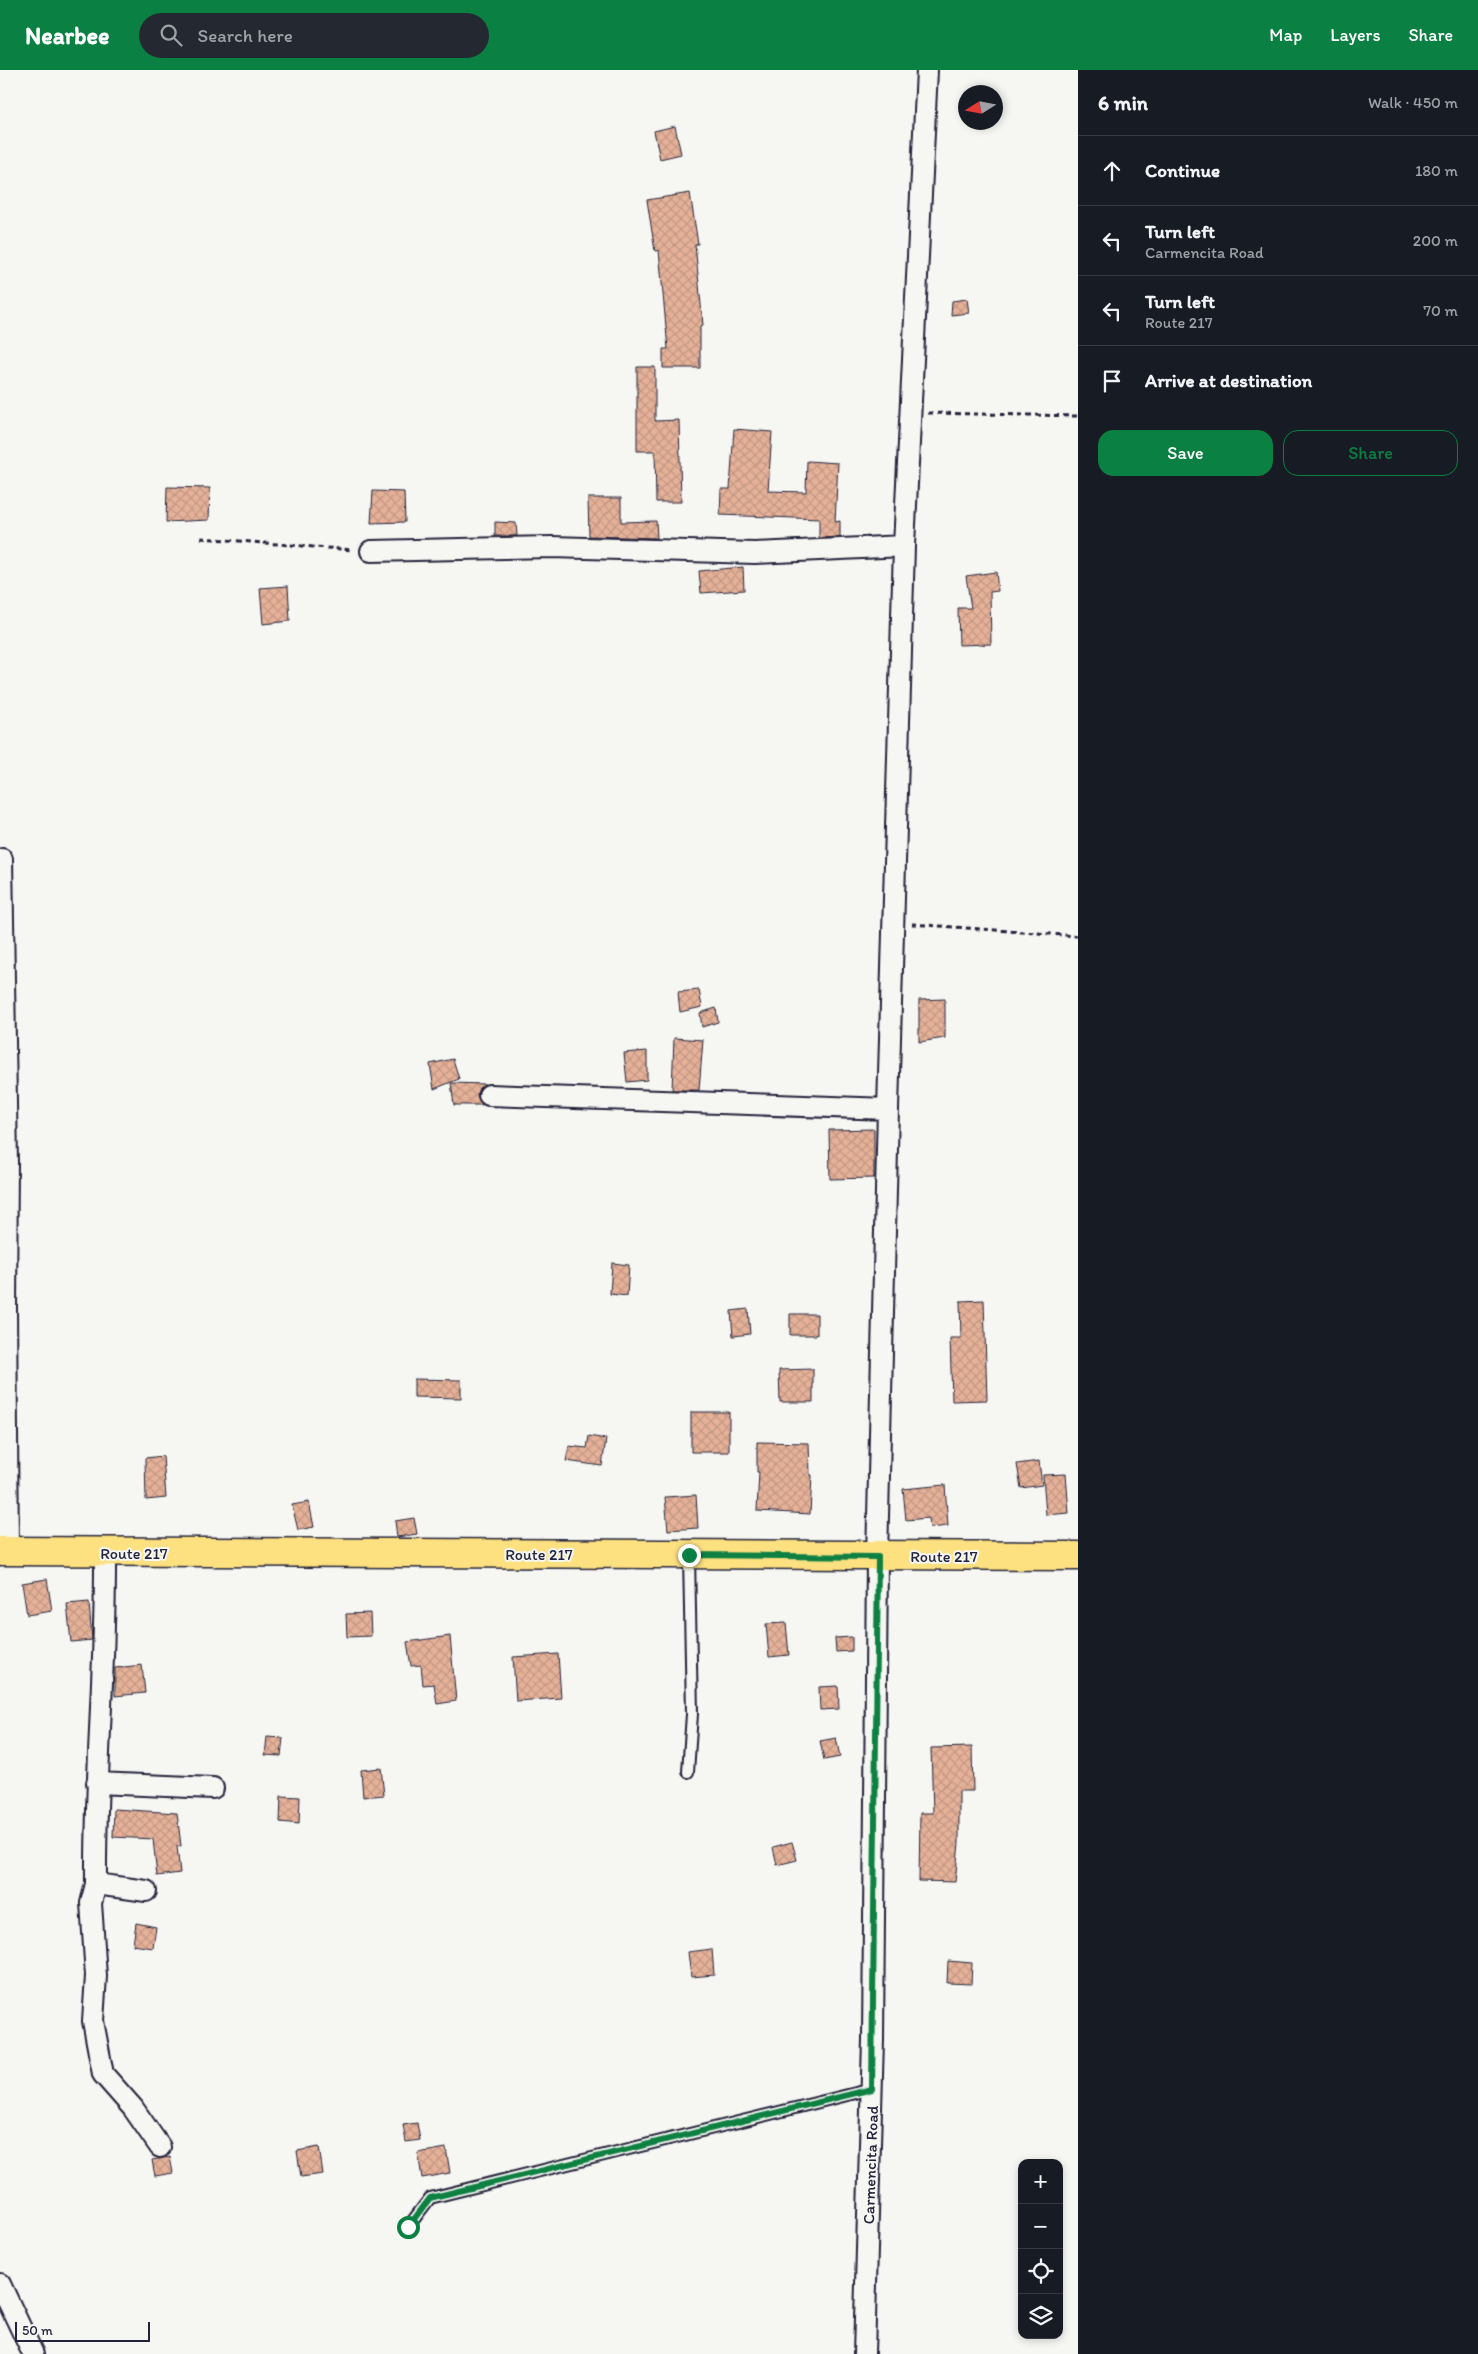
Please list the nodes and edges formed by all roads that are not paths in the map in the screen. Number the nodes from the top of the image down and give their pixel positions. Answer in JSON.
{"nodes":[{"id":1,"x":926,"y":70,"type":"edge"},
{"id":2,"x":904,"y":546,"type":"junction"},
{"id":3,"x":371,"y":551,"type":"road end"},
{"id":4,"x":2,"y":859,"type":"dead end"},
{"id":5,"x":489,"y":1095,"type":"dead end"},
{"id":6,"x":888,"y":1109,"type":"junction"},
{"id":7,"x":4,"y":1551,"type":"edge"},
{"id":8,"x":105,"y":1552,"type":"junction"},
{"id":9,"x":689,"y":1555,"type":"junction"},
{"id":10,"x":1078,"y":1556,"type":"edge"},
{"id":11,"x":878,"y":1557,"type":"junction"},
{"id":12,"x":688,"y":1772,"type":"dead end"},
{"id":13,"x":97,"y":1783,"type":"junction"},
{"id":14,"x":213,"y":1788,"type":"dead end"},
{"id":15,"x":96,"y":1884,"type":"junction"},
{"id":16,"x":146,"y":1891,"type":"dead end"},
{"id":17,"x":872,"y":2089,"type":"junction"},
{"id":18,"x":160,"y":2148,"type":"dead end"},
{"id":19,"x":408,"y":2227,"type":"dead end"},
{"id":20,"x":0,"y":2284,"type":"edge"},
{"id":21,"x":32,"y":2354,"type":"edge"},
{"id":22,"x":864,"y":2354,"type":"edge"}],
"edges":[{"from":1,"to":2,"type":"street","name":"Carmencita Road"},
{"from":2,"to":3,"type":"street"},
{"from":2,"to":6,"type":"street","name":"Carmencita Road"},
{"from":4,"to":7,"type":"street"},
{"from":5,"to":6,"type":"street"},
{"from":6,"to":11,"type":"street","name":"Carmencita Road"},
{"from":7,"to":8,"type":"main road","name":"Route 217"},
{"from":8,"to":9,"type":"main road","name":"Route 217"},
{"from":8,"to":13,"type":"street"},
{"from":9,"to":11,"type":"main road","name":"Route 217"},
{"from":9,"to":12,"type":"lane"},
{"from":10,"to":11,"type":"main road","name":"Route 217"},
{"from":11,"to":17,"type":"street","name":"Carmencita Road"},
{"from":13,"to":14,"type":"street"},
{"from":13,"to":15,"type":"street"},
{"from":15,"to":16,"type":"street"},
{"from":15,"to":18,"type":"street"},
{"from":17,"to":19,"type":"lane"},
{"from":17,"to":22,"type":"street","name":"Carmencita Road"},
{"from":20,"to":21,"type":"street"}]}
